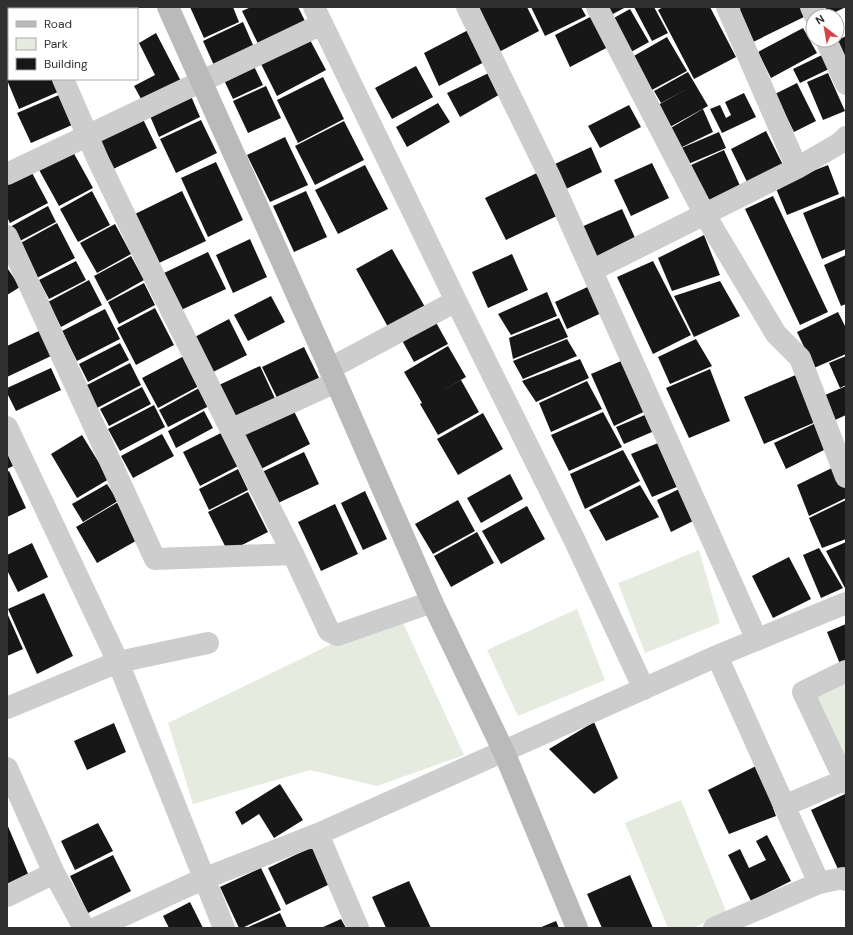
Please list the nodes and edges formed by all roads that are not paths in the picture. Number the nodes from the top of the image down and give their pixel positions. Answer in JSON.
{"nodes":[{"id":1,"x":168,"y":7,"type":"edge"},
{"id":2,"x":467,"y":7,"type":"edge"},
{"id":3,"x":597,"y":7,"type":"edge"},
{"id":4,"x":727,"y":7,"type":"edge"},
{"id":5,"x":318,"y":16,"type":"edge"},
{"id":6,"x":830,"y":48,"type":"edge"},
{"id":7,"x":63,"y":80,"type":"edge"},
{"id":8,"x":202,"y":82,"type":"junction"},
{"id":9,"x":846,"y":84,"type":"edge"},
{"id":10,"x":88,"y":136,"type":"junction"},
{"id":11,"x":844,"y":146,"type":"edge"},
{"id":12,"x":797,"y":168,"type":"junction"},
{"id":13,"x":7,"y":174,"type":"edge"},
{"id":14,"x":705,"y":215,"type":"junction"},
{"id":15,"x":7,"y":236,"type":"edge"},
{"id":16,"x":593,"y":270,"type":"junction"},
{"id":17,"x":456,"y":301,"type":"junction"},
{"id":18,"x":332,"y":376,"type":"junction"},
{"id":19,"x":7,"y":428,"type":"edge"},
{"id":20,"x":232,"y":429,"type":"junction"},
{"id":21,"x":846,"y":477,"type":"edge"},
{"id":22,"x":293,"y":554,"type":"junction"},
{"id":23,"x":432,"y":602,"type":"junction"},
{"id":24,"x":846,"y":603,"type":"edge"},
{"id":25,"x":757,"y":640,"type":"junction"},
{"id":26,"x":208,"y":643,"type":"dead end"},
{"id":27,"x":717,"y":656,"type":"junction"},
{"id":28,"x":118,"y":662,"type":"junction"},
{"id":29,"x":846,"y":671,"type":"edge"},
{"id":30,"x":644,"y":689,"type":"junction"},
{"id":31,"x":7,"y":708,"type":"edge"},
{"id":32,"x":504,"y":752,"type":"junction"},
{"id":33,"x":7,"y":768,"type":"edge"},
{"id":34,"x":845,"y":782,"type":"edge"},
{"id":35,"x":784,"y":806,"type":"junction"},
{"id":36,"x":318,"y":834,"type":"junction"},
{"id":37,"x":54,"y":872,"type":"junction"},
{"id":38,"x":203,"y":879,"type":"junction"},
{"id":39,"x":846,"y":880,"type":"edge"},
{"id":40,"x":819,"y":883,"type":"junction"},
{"id":41,"x":7,"y":896,"type":"edge"},
{"id":42,"x":84,"y":928,"type":"edge"},
{"id":43,"x":96,"y":928,"type":"edge"},
{"id":44,"x":224,"y":928,"type":"edge"},
{"id":45,"x":358,"y":928,"type":"edge"},
{"id":46,"x":577,"y":928,"type":"edge"},
{"id":47,"x":714,"y":928,"type":"edge"}],
"edges":[{"from":1,"to":8,"type":"street"},
{"from":2,"to":16,"type":"street"},
{"from":3,"to":14,"type":"street"},
{"from":4,"to":12,"type":"street"},
{"from":5,"to":8,"type":"street"},
{"from":5,"to":17,"type":"street"},
{"from":6,"to":9,"type":"street"},
{"from":7,"to":10,"type":"street"},
{"from":8,"to":10,"type":"street"},
{"from":8,"to":18,"type":"street"},
{"from":10,"to":13,"type":"street"},
{"from":10,"to":20,"type":"street"},
{"from":11,"to":12,"type":"street"},
{"from":12,"to":14,"type":"street"},
{"from":14,"to":16,"type":"street"},
{"from":14,"to":21,"type":"street"},
{"from":15,"to":22,"type":"street"},
{"from":16,"to":25,"type":"street"},
{"from":17,"to":18,"type":"street"},
{"from":17,"to":30,"type":"street"},
{"from":18,"to":20,"type":"street"},
{"from":18,"to":23,"type":"street"},
{"from":19,"to":28,"type":"street"},
{"from":20,"to":22,"type":"street"},
{"from":22,"to":23,"type":"street"},
{"from":23,"to":32,"type":"street"},
{"from":24,"to":25,"type":"street"},
{"from":25,"to":27,"type":"street"},
{"from":26,"to":28,"type":"street"},
{"from":27,"to":30,"type":"street"},
{"from":27,"to":35,"type":"street"},
{"from":28,"to":31,"type":"street"},
{"from":28,"to":38,"type":"street"},
{"from":29,"to":34,"type":"street"},
{"from":30,"to":32,"type":"street"},
{"from":32,"to":36,"type":"street"},
{"from":32,"to":46,"type":"street"},
{"from":33,"to":37,"type":"street"},
{"from":34,"to":35,"type":"street"},
{"from":35,"to":40,"type":"street"},
{"from":36,"to":38,"type":"street"},
{"from":36,"to":45,"type":"street"},
{"from":37,"to":41,"type":"street"},
{"from":37,"to":42,"type":"street"},
{"from":38,"to":43,"type":"street"},
{"from":38,"to":44,"type":"street"},
{"from":39,"to":40,"type":"street"},
{"from":40,"to":47,"type":"street"}]}
